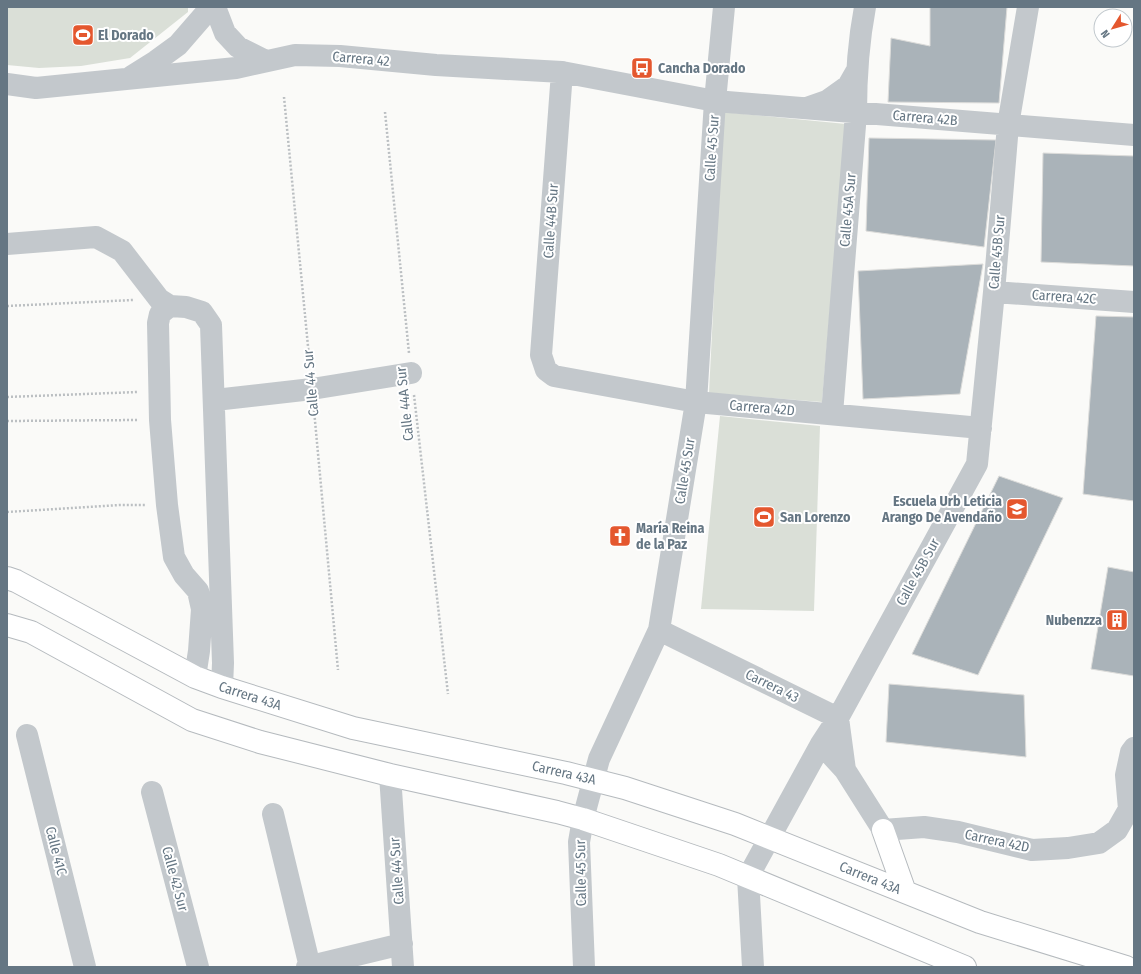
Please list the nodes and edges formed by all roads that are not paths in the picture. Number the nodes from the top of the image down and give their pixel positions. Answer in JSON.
{"nodes":[{"id":1,"x":211,"y":7,"type":"edge"},
{"id":2,"x":215,"y":7,"type":"edge"},
{"id":3,"x":724,"y":7,"type":"edge"},
{"id":4,"x":865,"y":7,"type":"edge"},
{"id":5,"x":1028,"y":7,"type":"edge"},
{"id":6,"x":266,"y":61,"type":"junction"},
{"id":7,"x":562,"y":72,"type":"junction"},
{"id":8,"x":856,"y":72,"type":"junction"},
{"id":9,"x":130,"y":78,"type":"junction"},
{"id":10,"x":7,"y":84,"type":"edge"},
{"id":11,"x":715,"y":101,"type":"junction"},
{"id":12,"x":807,"y":108,"type":"junction"},
{"id":13,"x":856,"y":113,"type":"junction"},
{"id":14,"x":1008,"y":125,"type":"junction"},
{"id":15,"x":1134,"y":135,"type":"edge"},
{"id":16,"x":7,"y":244,"type":"edge"},
{"id":17,"x":994,"y":292,"type":"junction"},
{"id":18,"x":1134,"y":302,"type":"edge"},
{"id":19,"x":165,"y":303,"type":"junction"},
{"id":20,"x":546,"y":370,"type":"joint"},
{"id":21,"x":411,"y":373,"type":"road end"},
{"id":22,"x":215,"y":400,"type":"junction"},
{"id":23,"x":696,"y":402,"type":"junction"},
{"id":24,"x":832,"y":414,"type":"junction"},
{"id":25,"x":981,"y":428,"type":"junction"},
{"id":26,"x":7,"y":578,"type":"edge"},
{"id":27,"x":7,"y":625,"type":"edge"},
{"id":28,"x":659,"y":630,"type":"junction"},
{"id":29,"x":195,"y":677,"type":"junction"},
{"id":30,"x":222,"y":687,"type":"junction"},
{"id":31,"x":838,"y":718,"type":"junction"},
{"id":32,"x":27,"y":735,"type":"dead end"},
{"id":33,"x":821,"y":744,"type":"junction"},
{"id":34,"x":1134,"y":748,"type":"edge"},
{"id":35,"x":845,"y":770,"type":"junction"},
{"id":36,"x":390,"y":775,"type":"junction"},
{"id":37,"x":594,"y":780,"type":"junction"},
{"id":38,"x":152,"y":792,"type":"dead end"},
{"id":39,"x":273,"y":814,"type":"dead end"},
{"id":40,"x":583,"y":819,"type":"junction"},
{"id":41,"x":884,"y":830,"type":"junction"},
{"id":42,"x":770,"y":838,"type":"junction"},
{"id":43,"x":748,"y":877,"type":"junction"},
{"id":44,"x":905,"y":892,"type":"junction"},
{"id":45,"x":402,"y":944,"type":"junction"},
{"id":46,"x":85,"y":967,"type":"edge"},
{"id":47,"x":198,"y":967,"type":"edge"},
{"id":48,"x":309,"y":967,"type":"edge"},
{"id":49,"x":403,"y":967,"type":"edge"},
{"id":50,"x":584,"y":967,"type":"edge"},
{"id":51,"x":753,"y":967,"type":"edge"},
{"id":52,"x":965,"y":967,"type":"edge"},
{"id":53,"x":1126,"y":967,"type":"edge"}],
"edges":[{"from":1,"to":9,"type":"street"},
{"from":2,"to":6,"type":"street"},
{"from":3,"to":11,"type":"street","name":"Calle 45 Sur"},
{"from":4,"to":8,"type":"street","name":"Calle 45A Sur"},
{"from":5,"to":14,"type":"street","name":"Calle 45B Sur"},
{"from":6,"to":7,"type":"street","name":"Carrera 42"},
{"from":6,"to":9,"type":"street","name":"Carrera 42"},
{"from":7,"to":11,"type":"street","name":"Carrera 42"},
{"from":7,"to":20,"type":"street","name":"Calle 44B Sur"},
{"from":8,"to":12,"type":"street"},
{"from":8,"to":13,"type":"street","name":"Calle 45A Sur"},
{"from":9,"to":10,"type":"street","name":"Carrera 42"},
{"from":11,"to":12,"type":"street","name":"Carrera 42B"},
{"from":11,"to":23,"type":"street","name":"Calle 45 Sur"},
{"from":12,"to":13,"type":"street","name":"Carrera 42B"},
{"from":13,"to":14,"type":"street","name":"Carrera 42B"},
{"from":13,"to":24,"type":"street","name":"Calle 45A Sur"},
{"from":14,"to":15,"type":"street","name":"Carrera 42B"},
{"from":14,"to":17,"type":"street","name":"Calle 45B Sur"},
{"from":16,"to":19,"type":"street"},
{"from":17,"to":18,"type":"street","name":"Carrera 42C"},
{"from":17,"to":25,"type":"street","name":"Calle 45B Sur"},
{"from":19,"to":22,"type":"street"},
{"from":19,"to":29,"type":"street"},
{"from":20,"to":23,"type":"street","name":"Carrera 42D"},
{"from":21,"to":22,"type":"street"},
{"from":22,"to":30,"type":"street"},
{"from":23,"to":24,"type":"street","name":"Carrera 42D"},
{"from":23,"to":28,"type":"street","name":"Calle 45 Sur"},
{"from":24,"to":25,"type":"street","name":"Carrera 42D"},
{"from":25,"to":31,"type":"street","name":"Calle 45B Sur"},
{"from":26,"to":29,"type":"main road","name":"Carrera 43A"},
{"from":27,"to":36,"type":"main road"},
{"from":28,"to":31,"type":"street","name":"Carrera 43"},
{"from":28,"to":37,"type":"street","name":"Calle 45 Sur"},
{"from":29,"to":30,"type":"main road","name":"Carrera 43A"},
{"from":30,"to":37,"type":"main road","name":"Carrera 43A"},
{"from":31,"to":33,"type":"street","name":"Calle 45B Sur"},
{"from":31,"to":35,"type":"street"},
{"from":32,"to":46,"type":"street","name":"Calle 41C"},
{"from":33,"to":35,"type":"street"},
{"from":33,"to":42,"type":"street","name":"Calle 45B Sur"},
{"from":34,"to":41,"type":"street","name":"Carrera 42D"},
{"from":35,"to":41,"type":"street"},
{"from":36,"to":40,"type":"main road"},
{"from":36,"to":45,"type":"street","name":"Calle 44 Sur"},
{"from":37,"to":40,"type":"street","name":"Calle 45 Sur"},
{"from":37,"to":42,"type":"main road","name":"Carrera 43A"},
{"from":38,"to":47,"type":"street","name":"Calle 42 Sur"},
{"from":39,"to":48,"type":"street"},
{"from":40,"to":43,"type":"main road"},
{"from":40,"to":50,"type":"street","name":"Calle 45 Sur"},
{"from":41,"to":44,"type":"main road"},
{"from":42,"to":43,"type":"street","name":"Calle 45B Sur"},
{"from":42,"to":44,"type":"main road","name":"Carrera 43A"},
{"from":43,"to":51,"type":"street"},
{"from":43,"to":52,"type":"main road"},
{"from":44,"to":53,"type":"main road","name":"Carrera 43A"},
{"from":45,"to":48,"type":"street"},
{"from":45,"to":49,"type":"street","name":"Calle 44 Sur"}]}
